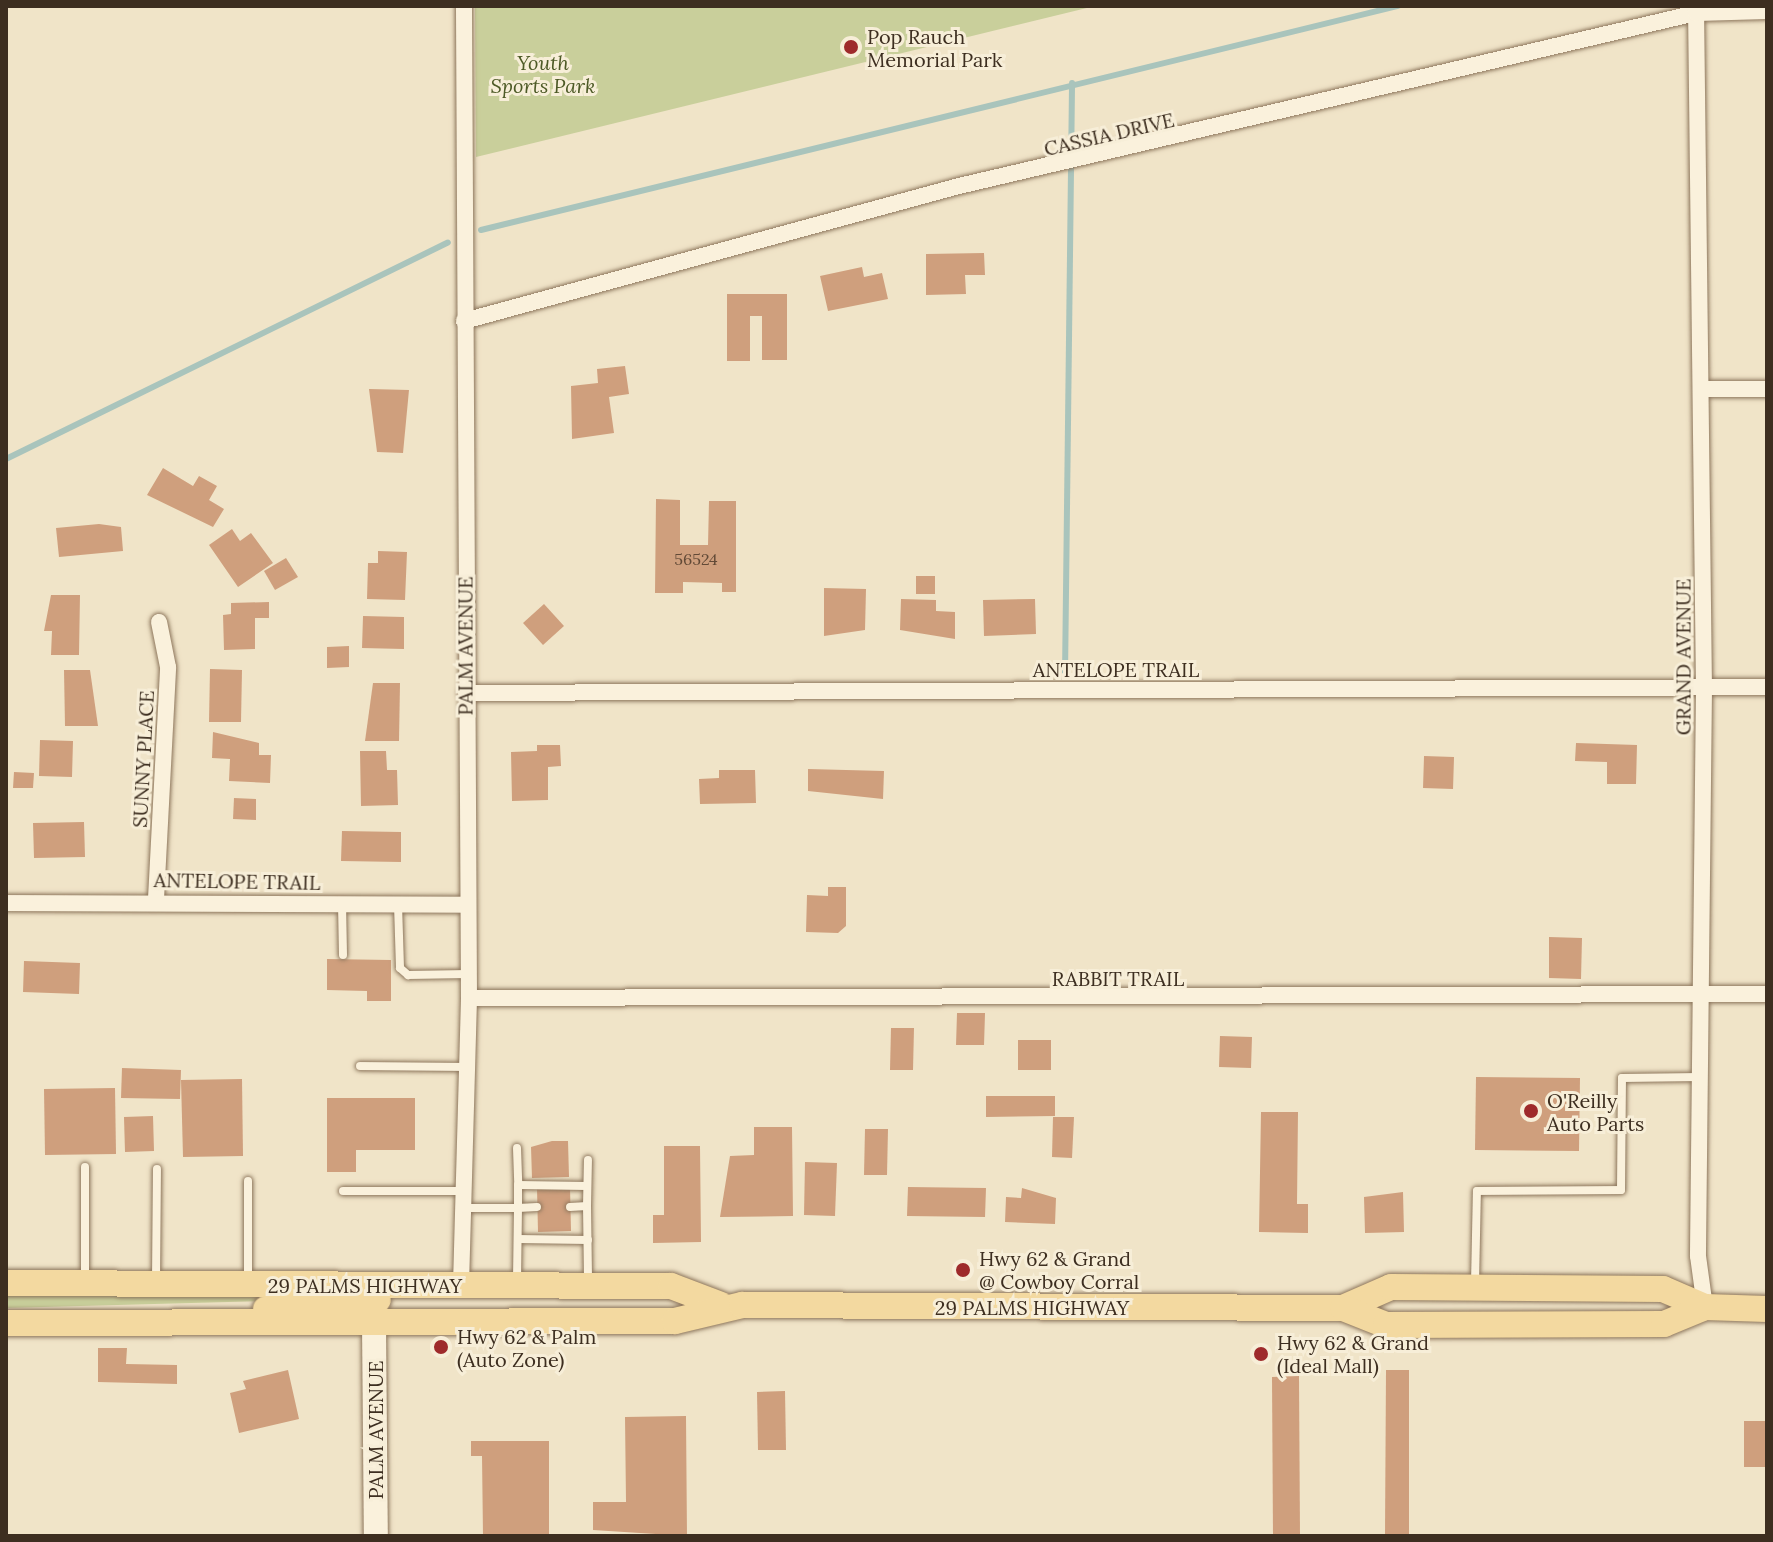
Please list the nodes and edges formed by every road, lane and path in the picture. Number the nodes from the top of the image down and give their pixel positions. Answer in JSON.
{"nodes":[{"id":1,"x":464,"y":6,"type":"edge"},
{"id":2,"x":1696,"y":10,"type":"edge"},
{"id":3,"x":1767,"y":11,"type":"edge"},
{"id":4,"x":464,"y":321,"type":"junction"},
{"id":5,"x":1702,"y":389,"type":"junction"},
{"id":6,"x":1767,"y":389,"type":"edge"},
{"id":7,"x":159,"y":622,"type":"dead end"},
{"id":8,"x":1767,"y":687,"type":"edge"},
{"id":9,"x":1704,"y":688,"type":"junction"},
{"id":10,"x":466,"y":693,"type":"junction"},
{"id":11,"x":156,"y":899,"type":"junction"},
{"id":12,"x":342,"y":902,"type":"junction"},
{"id":13,"x":6,"y":903,"type":"edge"},
{"id":14,"x":398,"y":903,"type":"junction"},
{"id":15,"x":467,"y":905,"type":"junction"},
{"id":16,"x":343,"y":955,"type":"dead end"},
{"id":17,"x":468,"y":974,"type":"junction"},
{"id":18,"x":1701,"y":991,"type":"junction"},
{"id":19,"x":1767,"y":994,"type":"edge"},
{"id":20,"x":469,"y":998,"type":"junction"},
{"id":21,"x":360,"y":1066,"type":"dead end"},
{"id":22,"x":466,"y":1067,"type":"junction"},
{"id":23,"x":1700,"y":1077,"type":"junction"},
{"id":24,"x":517,"y":1148,"type":"dead end"},
{"id":25,"x":588,"y":1160,"type":"dead end"},
{"id":26,"x":85,"y":1167,"type":"dead end"},
{"id":27,"x":157,"y":1169,"type":"dead end"},
{"id":28,"x":248,"y":1181,"type":"dead end"},
{"id":29,"x":518,"y":1185,"type":"junction"},
{"id":30,"x":587,"y":1186,"type":"junction"},
{"id":31,"x":343,"y":1191,"type":"dead end"},
{"id":32,"x":465,"y":1200,"type":"junction"},
{"id":33,"x":587,"y":1206,"type":"junction"},
{"id":34,"x":537,"y":1207,"type":"dead end"},
{"id":35,"x":570,"y":1207,"type":"dead end"},
{"id":36,"x":518,"y":1208,"type":"junction"},
{"id":37,"x":518,"y":1239,"type":"junction"},
{"id":38,"x":588,"y":1240,"type":"junction"},
{"id":39,"x":6,"y":1283,"type":"edge"},
{"id":40,"x":85,"y":1283,"type":"junction"},
{"id":41,"x":156,"y":1283,"type":"junction"},
{"id":42,"x":248,"y":1284,"type":"junction"},
{"id":43,"x":461,"y":1285,"type":"junction"},
{"id":44,"x":517,"y":1285,"type":"junction"},
{"id":45,"x":588,"y":1285,"type":"junction"},
{"id":46,"x":1475,"y":1287,"type":"junction"},
{"id":47,"x":721,"y":1305,"type":"junction"},
{"id":48,"x":1705,"y":1307,"type":"junction"},
{"id":49,"x":1343,"y":1308,"type":"junction"},
{"id":50,"x":1767,"y":1309,"type":"edge"},
{"id":51,"x":6,"y":1323,"type":"edge"},
{"id":52,"x":206,"y":1324,"type":"junction"},
{"id":53,"x":374,"y":1324,"type":"junction"},
{"id":54,"x":376,"y":1536,"type":"edge"}],
"edges":[{"from":1,"to":4,"type":"street","name":"PALM AVENUE"},
{"from":2,"to":3,"type":"street","name":"CASSIA DRIVE"},
{"from":2,"to":4,"type":"street","name":"CASSIA DRIVE"},
{"from":2,"to":5,"type":"street","name":"GRAND AVENUE"},
{"from":4,"to":10,"type":"street","name":"PALM AVENUE"},
{"from":5,"to":6,"type":"street"},
{"from":5,"to":9,"type":"street","name":"GRAND AVENUE"},
{"from":7,"to":11,"type":"street","name":"SUNNY PLACE"},
{"from":8,"to":9,"type":"street","name":"ANTELOPE TRAIL"},
{"from":9,"to":10,"type":"street","name":"ANTELOPE TRAIL"},
{"from":9,"to":18,"type":"street","name":"GRAND AVENUE"},
{"from":10,"to":15,"type":"street","name":"PALM AVENUE"},
{"from":11,"to":12,"type":"street","name":"ANTELOPE TRAIL"},
{"from":11,"to":13,"type":"street","name":"ANTELOPE TRAIL"},
{"from":12,"to":14,"type":"street","name":"ANTELOPE TRAIL"},
{"from":12,"to":16,"type":"lane"},
{"from":14,"to":15,"type":"street","name":"ANTELOPE TRAIL"},
{"from":14,"to":17,"type":"lane"},
{"from":15,"to":17,"type":"street","name":"PALM AVENUE"},
{"from":17,"to":20,"type":"street","name":"PALM AVENUE"},
{"from":18,"to":19,"type":"street","name":"RABBIT TRAIL"},
{"from":18,"to":20,"type":"street","name":"RABBIT TRAIL"},
{"from":18,"to":23,"type":"street","name":"GRAND AVENUE"},
{"from":20,"to":22,"type":"street","name":"PALM AVENUE"},
{"from":21,"to":22,"type":"lane"},
{"from":22,"to":32,"type":"street","name":"PALM AVENUE"},
{"from":23,"to":46,"type":"lane"},
{"from":23,"to":48,"type":"street","name":"GRAND AVENUE"},
{"from":24,"to":29,"type":"lane"},
{"from":25,"to":30,"type":"lane"},
{"from":26,"to":40,"type":"lane"},
{"from":27,"to":41,"type":"lane"},
{"from":28,"to":42,"type":"lane"},
{"from":29,"to":30,"type":"lane"},
{"from":29,"to":36,"type":"lane"},
{"from":30,"to":33,"type":"lane"},
{"from":31,"to":32,"type":"lane"},
{"from":32,"to":36,"type":"lane"},
{"from":32,"to":43,"type":"street","name":"PALM AVENUE"},
{"from":33,"to":35,"type":"lane"},
{"from":33,"to":38,"type":"lane"},
{"from":34,"to":36,"type":"lane"},
{"from":36,"to":37,"type":"lane"},
{"from":37,"to":38,"type":"lane"},
{"from":37,"to":44,"type":"lane"},
{"from":38,"to":45,"type":"lane"},
{"from":39,"to":40,"type":"main road","name":"29 PALMS HIGHWAY"},
{"from":40,"to":41,"type":"main road","name":"29 PALMS HIGHWAY"},
{"from":41,"to":42,"type":"main road","name":"29 PALMS HIGHWAY"},
{"from":42,"to":43,"type":"main road","name":"29 PALMS HIGHWAY"},
{"from":43,"to":44,"type":"main road","name":"29 PALMS HIGHWAY"},
{"from":43,"to":52,"type":"main road"},
{"from":44,"to":45,"type":"main road","name":"29 PALMS HIGHWAY"},
{"from":45,"to":47,"type":"main road","name":"29 PALMS HIGHWAY"},
{"from":46,"to":48,"type":"main road","name":"29 PALMS HIGHWAY"},
{"from":46,"to":49,"type":"main road","name":"29 PALMS HIGHWAY"},
{"from":47,"to":49,"type":"main road","name":"29 PALMS HIGHWAY"},
{"from":47,"to":53,"type":"main road","name":"29 PALMS HIGHWAY"},
{"from":48,"to":49,"type":"main road","name":"29 PALMS HIGHWAY"},
{"from":48,"to":50,"type":"main road","name":"29 PALMS HIGHWAY"},
{"from":51,"to":52,"type":"main road","name":"29 PALMS HIGHWAY"},
{"from":52,"to":53,"type":"main road","name":"29 PALMS HIGHWAY"},
{"from":53,"to":54,"type":"street","name":"PALM AVENUE"}]}
